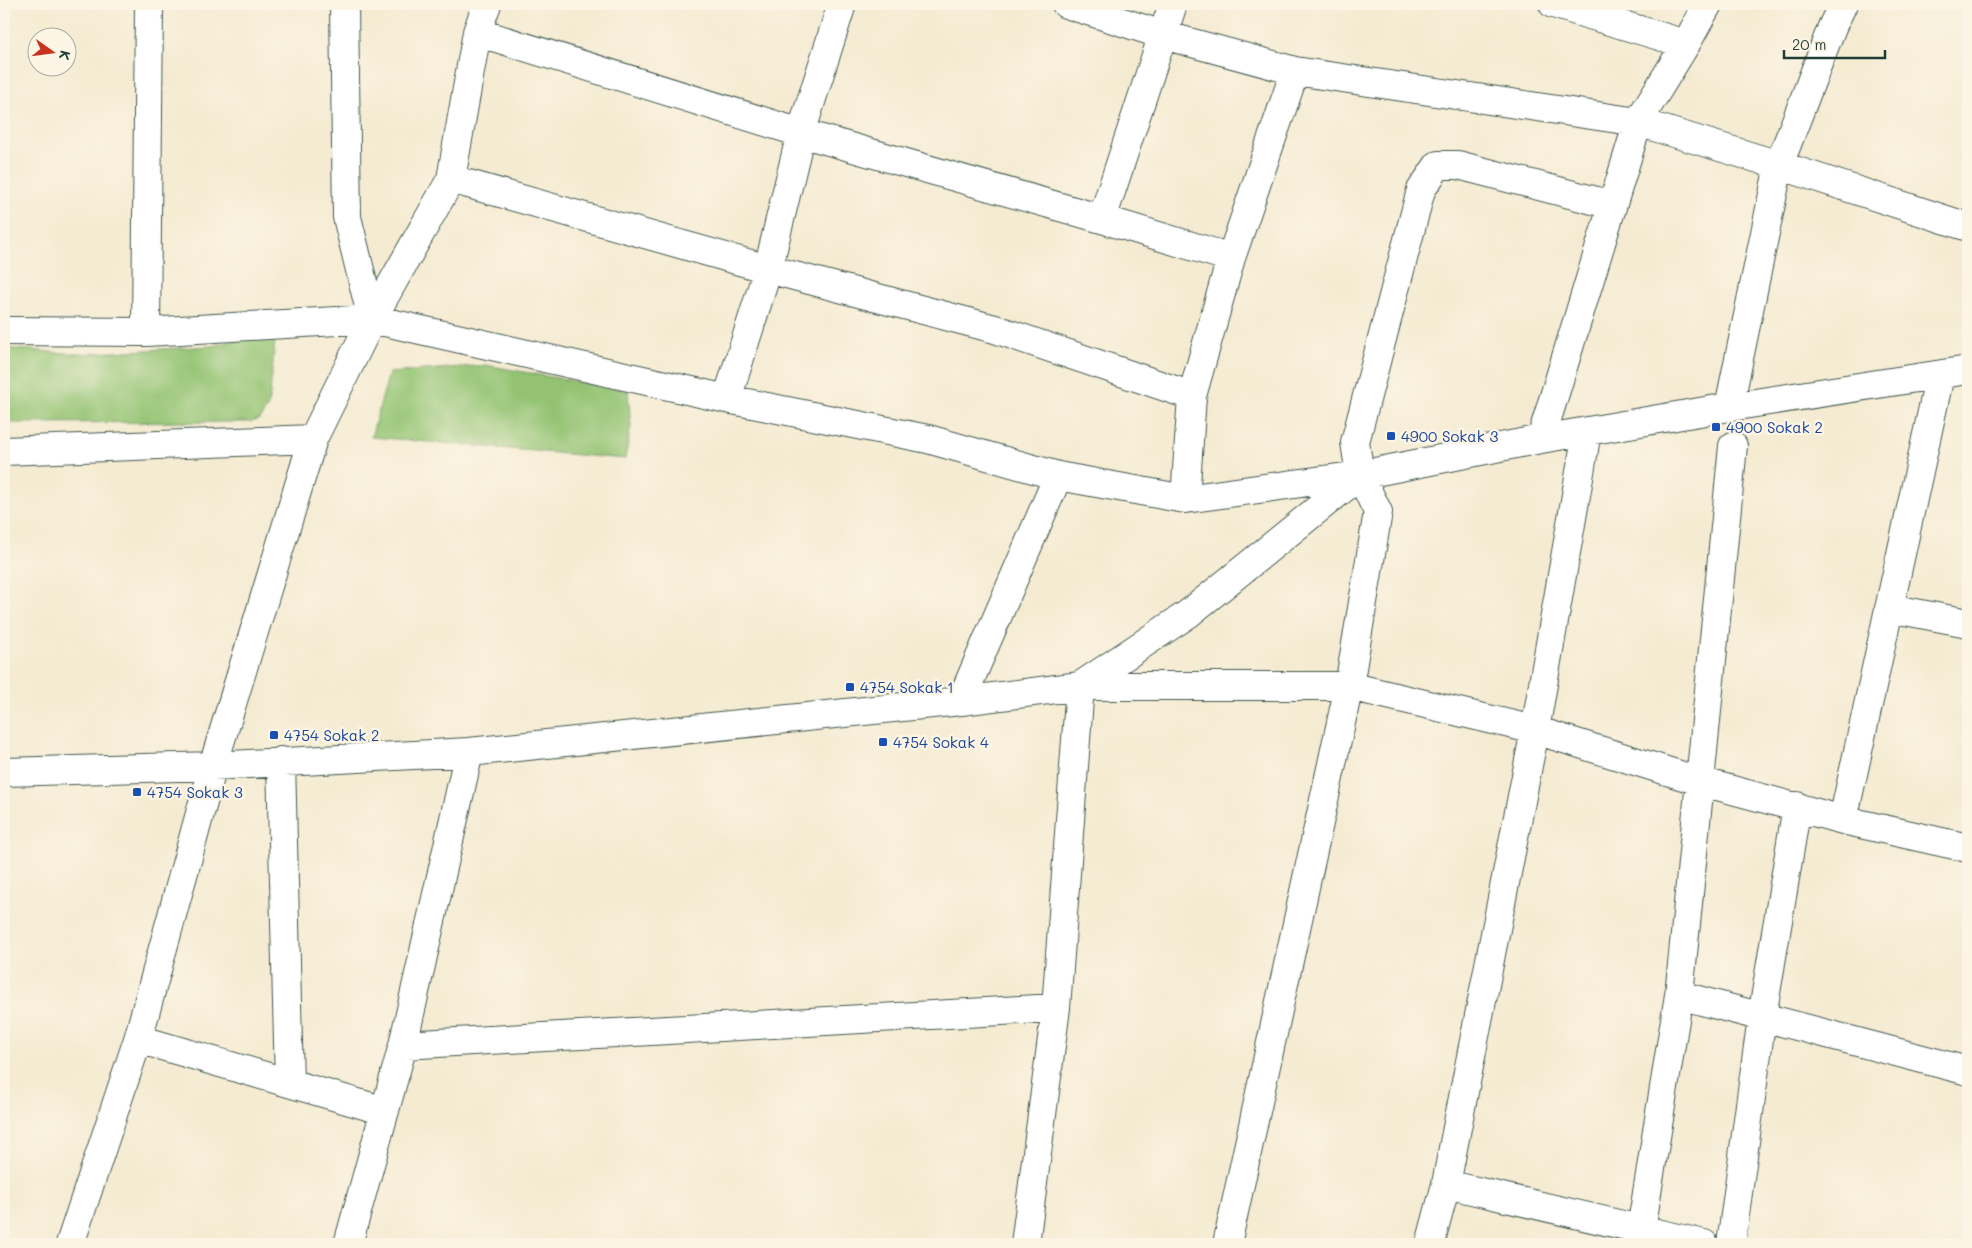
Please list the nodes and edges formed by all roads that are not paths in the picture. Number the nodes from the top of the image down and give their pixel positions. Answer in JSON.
{"nodes":[{"id":1,"x":149,"y":4,"type":"edge"},
{"id":2,"x":344,"y":4,"type":"edge"},
{"id":3,"x":487,"y":4,"type":"edge"},
{"id":4,"x":842,"y":4,"type":"edge"},
{"id":5,"x":1066,"y":4,"type":"edge"},
{"id":6,"x":1173,"y":4,"type":"edge"},
{"id":7,"x":1553,"y":4,"type":"edge"},
{"id":8,"x":1708,"y":4,"type":"edge"},
{"id":9,"x":1843,"y":4,"type":"edge"},
{"id":10,"x":477,"y":32,"type":"junction"},
{"id":11,"x":1163,"y":35,"type":"junction"},
{"id":12,"x":1686,"y":44,"type":"junction"},
{"id":13,"x":1295,"y":71,"type":"junction"},
{"id":14,"x":1638,"y":122,"type":"junction"},
{"id":15,"x":801,"y":133,"type":"junction"},
{"id":16,"x":1779,"y":165,"type":"junction"},
{"id":17,"x":451,"y":179,"type":"junction"},
{"id":18,"x":1612,"y":205,"type":"junction"},
{"id":19,"x":1102,"y":219,"type":"junction"},
{"id":20,"x":1968,"y":227,"type":"edge"},
{"id":21,"x":1231,"y":258,"type":"junction"},
{"id":22,"x":768,"y":269,"type":"junction"},
{"id":23,"x":372,"y":319,"type":"junction"},
{"id":24,"x":4,"y":332,"type":"edge"},
{"id":25,"x":146,"y":332,"type":"junction"},
{"id":26,"x":1968,"y":370,"type":"edge"},
{"id":27,"x":1940,"y":375,"type":"junction"},
{"id":28,"x":1192,"y":396,"type":"junction"},
{"id":29,"x":726,"y":399,"type":"junction"},
{"id":30,"x":1729,"y":407,"type":"junction"},
{"id":31,"x":1586,"y":432,"type":"junction"},
{"id":32,"x":313,"y":439,"type":"junction"},
{"id":33,"x":1541,"y":439,"type":"junction"},
{"id":34,"x":1733,"y":446,"type":"dead end"},
{"id":35,"x":4,"y":451,"type":"edge"},
{"id":36,"x":1360,"y":475,"type":"junction"},
{"id":37,"x":1058,"y":476,"type":"junction"},
{"id":38,"x":1185,"y":499,"type":"junction"},
{"id":39,"x":1888,"y":608,"type":"junction"},
{"id":40,"x":1968,"y":623,"type":"edge"},
{"id":41,"x":1080,"y":686,"type":"junction"},
{"id":42,"x":1350,"y":686,"type":"junction"},
{"id":43,"x":960,"y":701,"type":"junction"},
{"id":44,"x":1535,"y":730,"type":"junction"},
{"id":45,"x":469,"y":752,"type":"junction"},
{"id":46,"x":281,"y":761,"type":"junction"},
{"id":47,"x":213,"y":766,"type":"junction"},
{"id":48,"x":4,"y":772,"type":"edge"},
{"id":49,"x":1700,"y":781,"type":"junction"},
{"id":50,"x":1797,"y":806,"type":"junction"},
{"id":51,"x":1843,"y":820,"type":"junction"},
{"id":52,"x":1968,"y":848,"type":"edge"},
{"id":53,"x":1679,"y":995,"type":"junction"},
{"id":54,"x":1056,"y":1008,"type":"junction"},
{"id":55,"x":1762,"y":1017,"type":"junction"},
{"id":56,"x":138,"y":1039,"type":"junction"},
{"id":57,"x":403,"y":1045,"type":"junction"},
{"id":58,"x":1968,"y":1072,"type":"edge"},
{"id":59,"x":289,"y":1083,"type":"junction"},
{"id":60,"x":384,"y":1111,"type":"junction"},
{"id":61,"x":1446,"y":1184,"type":"junction"},
{"id":62,"x":1641,"y":1230,"type":"junction"},
{"id":63,"x":70,"y":1244,"type":"edge"},
{"id":64,"x":348,"y":1244,"type":"edge"},
{"id":65,"x":1025,"y":1244,"type":"edge"},
{"id":66,"x":1227,"y":1244,"type":"edge"},
{"id":67,"x":1430,"y":1244,"type":"edge"},
{"id":68,"x":1704,"y":1244,"type":"edge"},
{"id":69,"x":1732,"y":1244,"type":"edge"}],
"edges":[{"from":1,"to":25,"type":"street"},
{"from":2,"to":23,"type":"street"},
{"from":3,"to":10,"type":"street"},
{"from":4,"to":15,"type":"street"},
{"from":5,"to":11,"type":"street"},
{"from":6,"to":11,"type":"street"},
{"from":7,"to":12,"type":"street"},
{"from":8,"to":12,"type":"street"},
{"from":9,"to":16,"type":"street"},
{"from":10,"to":15,"type":"street"},
{"from":10,"to":17,"type":"street"},
{"from":11,"to":13,"type":"street"},
{"from":11,"to":19,"type":"street"},
{"from":12,"to":14,"type":"street"},
{"from":13,"to":14,"type":"street"},
{"from":13,"to":21,"type":"street"},
{"from":14,"to":16,"type":"street"},
{"from":14,"to":18,"type":"street"},
{"from":15,"to":19,"type":"street"},
{"from":15,"to":22,"type":"street"},
{"from":16,"to":20,"type":"street"},
{"from":16,"to":30,"type":"street"},
{"from":17,"to":22,"type":"street"},
{"from":17,"to":23,"type":"street"},
{"from":18,"to":33,"type":"street"},
{"from":18,"to":36,"type":"street"},
{"from":19,"to":21,"type":"street"},
{"from":21,"to":28,"type":"street"},
{"from":22,"to":28,"type":"street"},
{"from":22,"to":29,"type":"street"},
{"from":23,"to":25,"type":"street"},
{"from":23,"to":29,"type":"street"},
{"from":23,"to":32,"type":"street"},
{"from":24,"to":25,"type":"street"},
{"from":26,"to":27,"type":"street"},
{"from":27,"to":30,"type":"street"},
{"from":27,"to":39,"type":"street"},
{"from":28,"to":38,"type":"street"},
{"from":29,"to":37,"type":"street"},
{"from":30,"to":31,"type":"street"},
{"from":31,"to":33,"type":"street"},
{"from":31,"to":44,"type":"street"},
{"from":32,"to":35,"type":"street"},
{"from":32,"to":47,"type":"street"},
{"from":33,"to":36,"type":"street"},
{"from":34,"to":49,"type":"street"},
{"from":36,"to":38,"type":"street"},
{"from":36,"to":41,"type":"street"},
{"from":36,"to":42,"type":"street"},
{"from":37,"to":38,"type":"street"},
{"from":37,"to":43,"type":"street"},
{"from":39,"to":40,"type":"street"},
{"from":39,"to":51,"type":"street"},
{"from":41,"to":42,"type":"street"},
{"from":41,"to":43,"type":"street"},
{"from":41,"to":54,"type":"street"},
{"from":42,"to":44,"type":"street"},
{"from":42,"to":66,"type":"street"},
{"from":43,"to":45,"type":"street"},
{"from":44,"to":49,"type":"street"},
{"from":44,"to":61,"type":"street"},
{"from":45,"to":46,"type":"street"},
{"from":45,"to":57,"type":"street"},
{"from":46,"to":47,"type":"street"},
{"from":46,"to":59,"type":"street"},
{"from":47,"to":48,"type":"street"},
{"from":47,"to":56,"type":"street"},
{"from":49,"to":50,"type":"street"},
{"from":49,"to":53,"type":"street"},
{"from":50,"to":51,"type":"street"},
{"from":50,"to":55,"type":"street"},
{"from":51,"to":52,"type":"street"},
{"from":53,"to":55,"type":"street"},
{"from":53,"to":62,"type":"street"},
{"from":54,"to":57,"type":"street"},
{"from":54,"to":65,"type":"street"},
{"from":55,"to":58,"type":"street"},
{"from":55,"to":69,"type":"street"},
{"from":56,"to":59,"type":"street"},
{"from":56,"to":63,"type":"street"},
{"from":57,"to":60,"type":"street"},
{"from":59,"to":60,"type":"street"},
{"from":60,"to":64,"type":"street"},
{"from":61,"to":62,"type":"street"},
{"from":61,"to":67,"type":"street"},
{"from":62,"to":68,"type":"street"}]}
